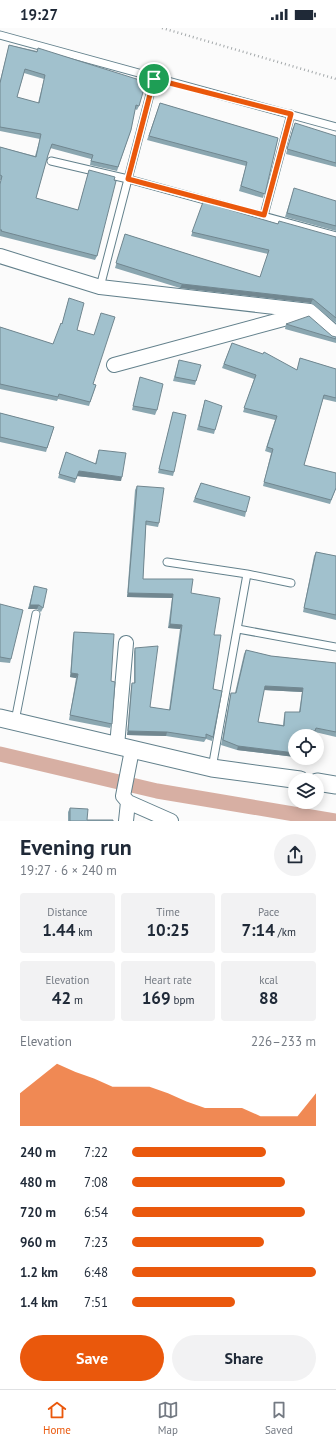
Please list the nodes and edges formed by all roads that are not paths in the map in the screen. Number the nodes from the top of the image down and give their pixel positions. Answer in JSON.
{"nodes":[{"id":1,"x":0,"y":35,"type":"edge"},
{"id":2,"x":154,"y":79,"type":"junction"},
{"id":3,"x":291,"y":114,"type":"junction"},
{"id":4,"x":336,"y":127,"type":"edge"},
{"id":5,"x":51,"y":161,"type":"dead end"},
{"id":6,"x":128,"y":179,"type":"junction"},
{"id":7,"x":264,"y":215,"type":"junction"},
{"id":8,"x":336,"y":236,"type":"edge"},
{"id":9,"x":0,"y":256,"type":"edge"},
{"id":10,"x":100,"y":287,"type":"junction"},
{"id":11,"x":310,"y":312,"type":"junction"},
{"id":12,"x":336,"y":334,"type":"edge"},
{"id":13,"x":114,"y":365,"type":"dead end"},
{"id":14,"x":167,"y":562,"type":"dead end"},
{"id":15,"x":247,"y":574,"type":"junction"},
{"id":16,"x":290,"y":583,"type":"dead end"},
{"id":17,"x":36,"y":614,"type":"dead end"},
{"id":18,"x":238,"y":629,"type":"junction"},
{"id":19,"x":126,"y":643,"type":"dead end"},
{"id":20,"x":336,"y":647,"type":"edge"},
{"id":21,"x":7,"y":720,"type":"edge"},
{"id":22,"x":127,"y":751,"type":"junction"},
{"id":23,"x":212,"y":768,"type":"junction"},
{"id":24,"x":288,"y":778,"type":"edge"},
{"id":25,"x":324,"y":783,"type":"edge"},
{"id":26,"x":336,"y":785,"type":"edge"},
{"id":27,"x":125,"y":799,"type":"junction"},
{"id":28,"x":126,"y":821,"type":"edge"},
{"id":29,"x":171,"y":821,"type":"edge"}],
"edges":[{"from":1,"to":2,"type":"lane"},
{"from":2,"to":3,"type":"lane"},
{"from":2,"to":6,"type":"lane"},
{"from":3,"to":4,"type":"lane"},
{"from":3,"to":7,"type":"lane"},
{"from":5,"to":6,"type":"lane"},
{"from":6,"to":7,"type":"lane"},
{"from":6,"to":10,"type":"lane"},
{"from":7,"to":8,"type":"lane"},
{"from":9,"to":10,"type":"street"},
{"from":10,"to":11,"type":"street"},
{"from":11,"to":12,"type":"street"},
{"from":11,"to":13,"type":"street"},
{"from":14,"to":15,"type":"lane"},
{"from":15,"to":16,"type":"lane"},
{"from":15,"to":18,"type":"lane"},
{"from":17,"to":21,"type":"lane"},
{"from":18,"to":20,"type":"lane"},
{"from":18,"to":23,"type":"lane"},
{"from":19,"to":22,"type":"street"},
{"from":21,"to":22,"type":"street"},
{"from":22,"to":23,"type":"street"},
{"from":22,"to":27,"type":"street"},
{"from":23,"to":24,"type":"street"},
{"from":25,"to":26,"type":"street"},
{"from":27,"to":28,"type":"street"},
{"from":27,"to":29,"type":"street"}]}
